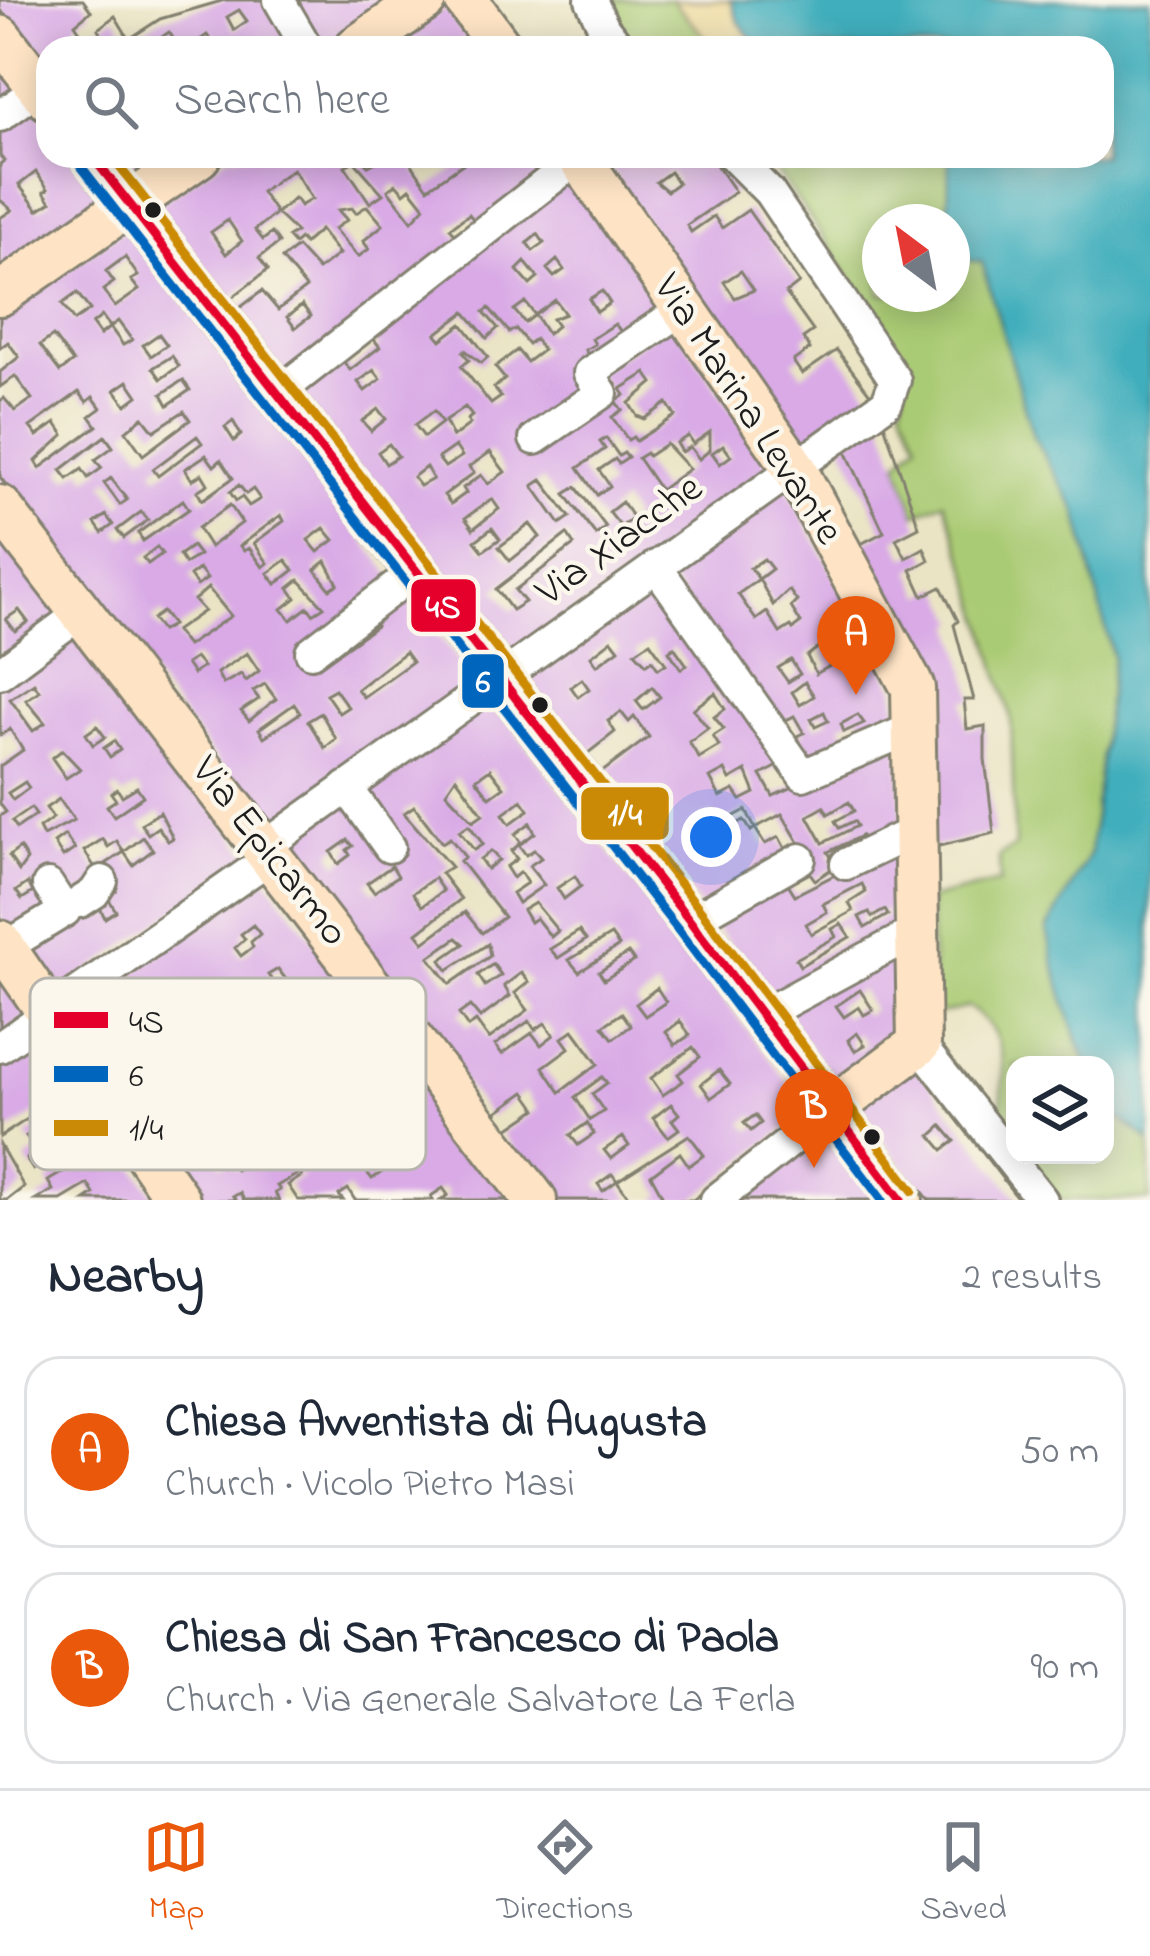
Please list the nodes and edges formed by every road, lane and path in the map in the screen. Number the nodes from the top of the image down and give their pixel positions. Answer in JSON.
{"nodes":[{"id":1,"x":279,"y":0,"type":"edge"},
{"id":2,"x":425,"y":0,"type":"edge"},
{"id":3,"x":466,"y":0,"type":"edge"},
{"id":4,"x":591,"y":0,"type":"edge"},
{"id":5,"x":301,"y":36,"type":"edge"},
{"id":6,"x":373,"y":36,"type":"edge"},
{"id":7,"x":492,"y":36,"type":"edge"},
{"id":8,"x":610,"y":36,"type":"edge"},
{"id":9,"x":0,"y":37,"type":"edge"},
{"id":10,"x":36,"y":83,"type":"edge"},
{"id":11,"x":36,"y":97,"type":"edge"},
{"id":12,"x":0,"y":116,"type":"edge"},
{"id":13,"x":101,"y":168,"type":"edge"},
{"id":14,"x":183,"y":168,"type":"edge"},
{"id":15,"x":565,"y":168,"type":"edge"},
{"id":16,"x":587,"y":168,"type":"edge"},
{"id":17,"x":745,"y":168,"type":"edge"},
{"id":18,"x":129,"y":205,"type":"junction"},
{"id":19,"x":0,"y":294,"type":"edge"},
{"id":20,"x":685,"y":308,"type":"junction"},
{"id":21,"x":278,"y":393,"type":"junction"},
{"id":22,"x":535,"y":439,"type":"dead end"},
{"id":23,"x":794,"y":467,"type":"junction"},
{"id":24,"x":0,"y":507,"type":"edge"},
{"id":25,"x":656,"y":566,"type":"junction"},
{"id":26,"x":415,"y":572,"type":"junction"},
{"id":27,"x":82,"y":612,"type":"junction"},
{"id":28,"x":311,"y":652,"type":"dead end"},
{"id":29,"x":0,"y":674,"type":"edge"},
{"id":30,"x":500,"y":679,"type":"junction"},
{"id":31,"x":913,"y":728,"type":"junction"},
{"id":32,"x":347,"y":788,"type":"junction"},
{"id":33,"x":917,"y":830,"type":"junction"},
{"id":34,"x":389,"y":847,"type":"dead end"},
{"id":35,"x":269,"y":851,"type":"junction"},
{"id":36,"x":800,"y":859,"type":"dead end"},
{"id":37,"x":846,"y":864,"type":"dead end"},
{"id":38,"x":73,"y":897,"type":"dead end"},
{"id":39,"x":690,"y":922,"type":"junction"},
{"id":40,"x":916,"y":932,"type":"junction"},
{"id":41,"x":2,"y":945,"type":"edge"},
{"id":42,"x":99,"y":978,"type":"edge"},
{"id":43,"x":366,"y":978,"type":"edge"},
{"id":44,"x":30,"y":986,"type":"edge"},
{"id":45,"x":762,"y":1015,"type":"junction"},
{"id":46,"x":30,"y":1026,"type":"edge"},
{"id":47,"x":919,"y":1044,"type":"junction"},
{"id":48,"x":0,"y":1047,"type":"edge"},
{"id":49,"x":426,"y":1057,"type":"edge"},
{"id":50,"x":833,"y":1108,"type":"junction"},
{"id":51,"x":157,"y":1170,"type":"edge"},
{"id":52,"x":178,"y":1200,"type":"edge"},
{"id":53,"x":535,"y":1200,"type":"edge"},
{"id":54,"x":716,"y":1200,"type":"edge"},
{"id":55,"x":901,"y":1200,"type":"edge"},
{"id":56,"x":1042,"y":1200,"type":"edge"}],
"edges":[{"from":1,"to":5,"type":"street"},
{"from":2,"to":6,"type":"street"},
{"from":3,"to":7,"type":"street"},
{"from":4,"to":8,"type":"street"},
{"from":9,"to":10,"type":"street"},
{"from":11,"to":12,"type":"street"},
{"from":13,"to":18,"type":"street"},
{"from":14,"to":18,"type":"street"},
{"from":15,"to":21,"type":"street"},
{"from":16,"to":20,"type":"street","name":"Via Marina Levante"},
{"from":17,"to":23,"type":"street","name":"Via Xiacche"},
{"from":18,"to":19,"type":"street"},
{"from":18,"to":21,"type":"street"},
{"from":20,"to":22,"type":"street"},
{"from":20,"to":23,"type":"street","name":"Via Marina Levante"},
{"from":21,"to":26,"type":"street"},
{"from":23,"to":25,"type":"street","name":"Via Xiacche"},
{"from":23,"to":31,"type":"street","name":"Via Marina Levante"},
{"from":24,"to":27,"type":"street","name":"Via Epicarmo"},
{"from":25,"to":30,"type":"street","name":"Via Xiacche"},
{"from":25,"to":31,"type":"street"},
{"from":26,"to":28,"type":"street"},
{"from":26,"to":30,"type":"street"},
{"from":27,"to":29,"type":"street"},
{"from":27,"to":35,"type":"street","name":"Via Epicarmo"},
{"from":30,"to":32,"type":"street","name":"Via Xiacche"},
{"from":30,"to":39,"type":"street"},
{"from":31,"to":33,"type":"street","name":"Via Marina Levante"},
{"from":32,"to":34,"type":"street"},
{"from":32,"to":35,"type":"street","name":"Via Xiacche"},
{"from":33,"to":37,"type":"street"},
{"from":33,"to":40,"type":"street","name":"Via Marina Levante"},
{"from":35,"to":42,"type":"street","name":"Via Xiacche"},
{"from":35,"to":43,"type":"street","name":"Via Epicarmo"},
{"from":36,"to":39,"type":"street"},
{"from":38,"to":41,"type":"street"},
{"from":39,"to":45,"type":"street"},
{"from":40,"to":45,"type":"street"},
{"from":40,"to":47,"type":"street","name":"Via Marina Levante"},
{"from":41,"to":44,"type":"street"},
{"from":45,"to":50,"type":"street"},
{"from":46,"to":48,"type":"street","name":"Via Xiacche"},
{"from":47,"to":50,"type":"street"},
{"from":47,"to":56,"type":"street"},
{"from":49,"to":53,"type":"street","name":"Via Epicarmo"},
{"from":50,"to":54,"type":"street"},
{"from":50,"to":55,"type":"street"},
{"from":51,"to":52,"type":"street"}]}
